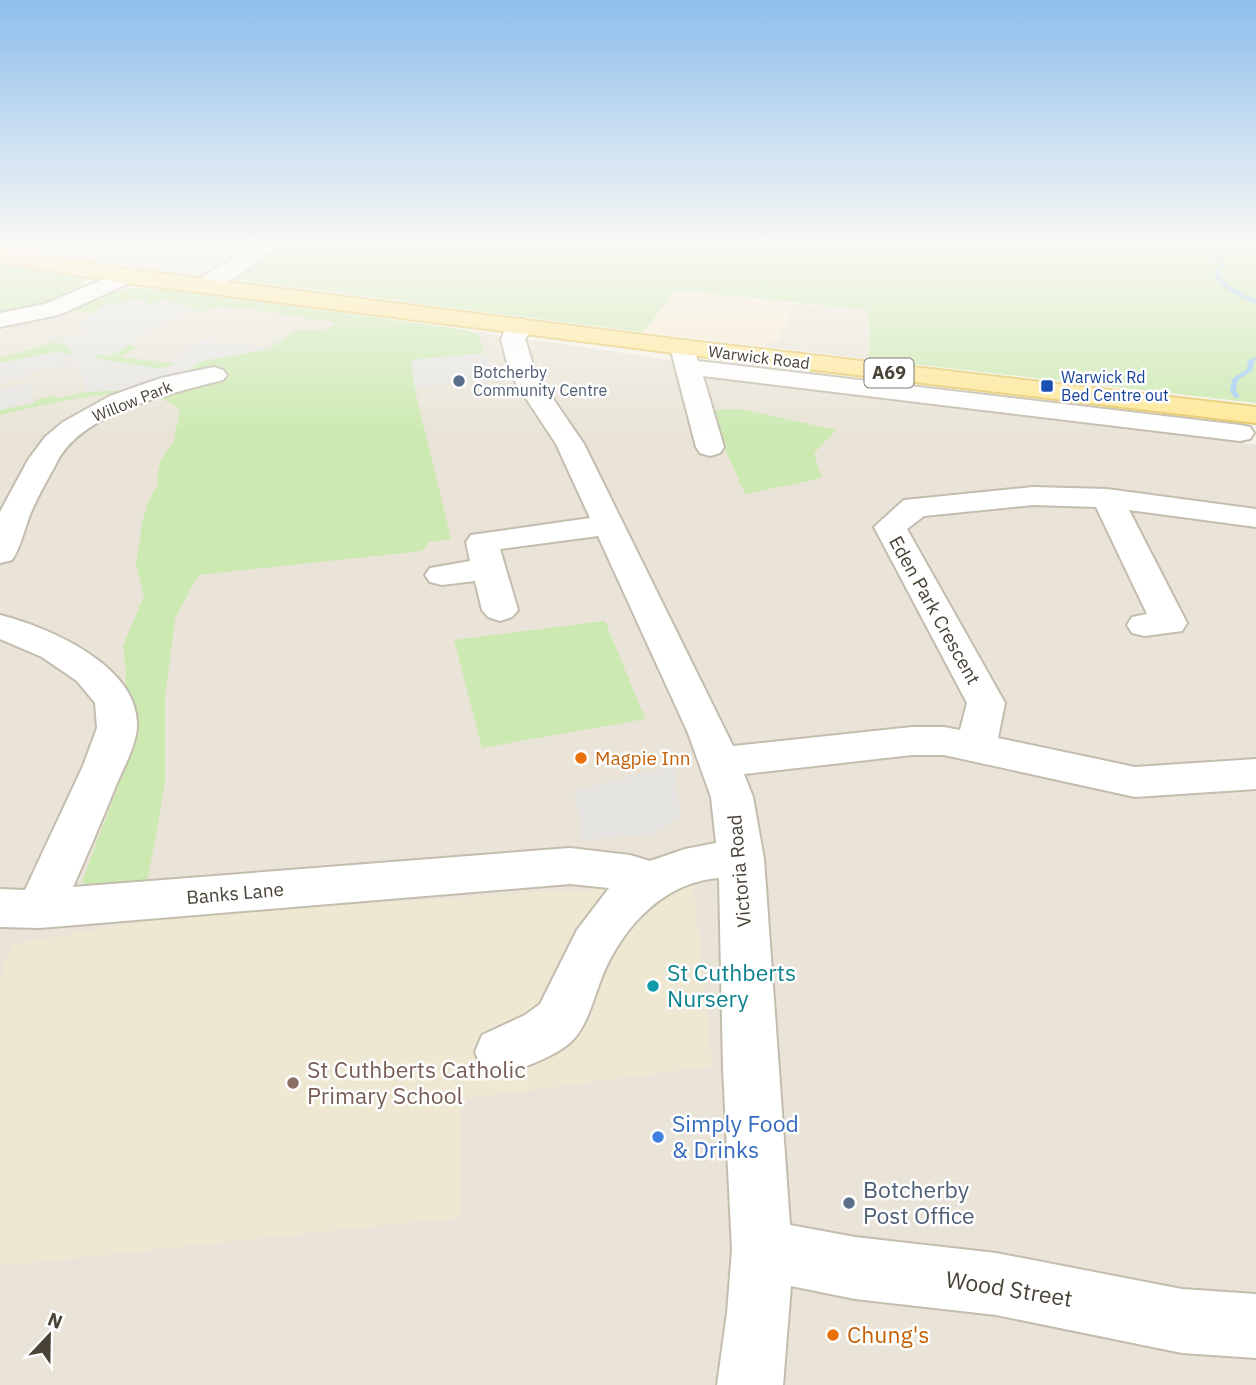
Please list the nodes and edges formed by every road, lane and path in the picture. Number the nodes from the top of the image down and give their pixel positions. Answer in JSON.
{"nodes":[{"id":1,"x":58,"y":307,"type":"edge"},
{"id":2,"x":369,"y":307,"type":"edge"},
{"id":3,"x":0,"y":320,"type":"edge"},
{"id":4,"x":523,"y":327,"type":"junction"},
{"id":5,"x":685,"y":357,"type":"junction"},
{"id":6,"x":214,"y":375,"type":"dead end"},
{"id":7,"x":1248,"y":424,"type":"edge"},
{"id":8,"x":710,"y":447,"type":"dead end"},
{"id":9,"x":1107,"y":498,"type":"junction"},
{"id":10,"x":1256,"y":518,"type":"edge"},
{"id":11,"x":609,"y":525,"type":"junction"},
{"id":12,"x":482,"y":542,"type":"junction"},
{"id":13,"x":0,"y":553,"type":"edge"},
{"id":14,"x":442,"y":575,"type":"dead end"},
{"id":15,"x":500,"y":610,"type":"dead end"},
{"id":16,"x":1145,"y":625,"type":"dead end"},
{"id":17,"x":0,"y":626,"type":"edge"},
{"id":18,"x":976,"y":746,"type":"junction"},
{"id":19,"x":719,"y":762,"type":"junction"},
{"id":20,"x":1256,"y":774,"type":"edge"},
{"id":21,"x":741,"y":859,"type":"junction"},
{"id":22,"x":651,"y":879,"type":"junction"},
{"id":23,"x":20,"y":908,"type":"edge"},
{"id":24,"x":502,"y":1052,"type":"dead end"},
{"id":25,"x":762,"y":1250,"type":"junction"},
{"id":26,"x":1256,"y":1326,"type":"edge"},
{"id":27,"x":750,"y":1385,"type":"edge"}],
"edges":[{"from":1,"to":3,"type":"street"},
{"from":2,"to":4,"type":"main road","name":"Warwick Road"},
{"from":4,"to":5,"type":"main road","name":"Warwick Road"},
{"from":4,"to":11,"type":"street","name":"Victoria Road"},
{"from":5,"to":7,"type":"street","name":"Warwick Road"},
{"from":5,"to":8,"type":"street"},
{"from":6,"to":13,"type":"street","name":"Willow Park"},
{"from":9,"to":10,"type":"street","name":"Eden Park Crescent"},
{"from":9,"to":16,"type":"street"},
{"from":9,"to":18,"type":"street","name":"Eden Park Crescent"},
{"from":11,"to":12,"type":"street"},
{"from":11,"to":19,"type":"street","name":"Victoria Road"},
{"from":12,"to":14,"type":"street"},
{"from":12,"to":15,"type":"street"},
{"from":17,"to":23,"type":"street","name":"Banks Lane"},
{"from":18,"to":19,"type":"street"},
{"from":18,"to":20,"type":"street"},
{"from":19,"to":21,"type":"street","name":"Victoria Road"},
{"from":21,"to":22,"type":"street"},
{"from":21,"to":25,"type":"street","name":"Victoria Road"},
{"from":22,"to":23,"type":"street","name":"Banks Lane"},
{"from":22,"to":24,"type":"street"},
{"from":25,"to":26,"type":"street","name":"Wood Street"},
{"from":25,"to":27,"type":"street","name":"Victoria Road"}]}
